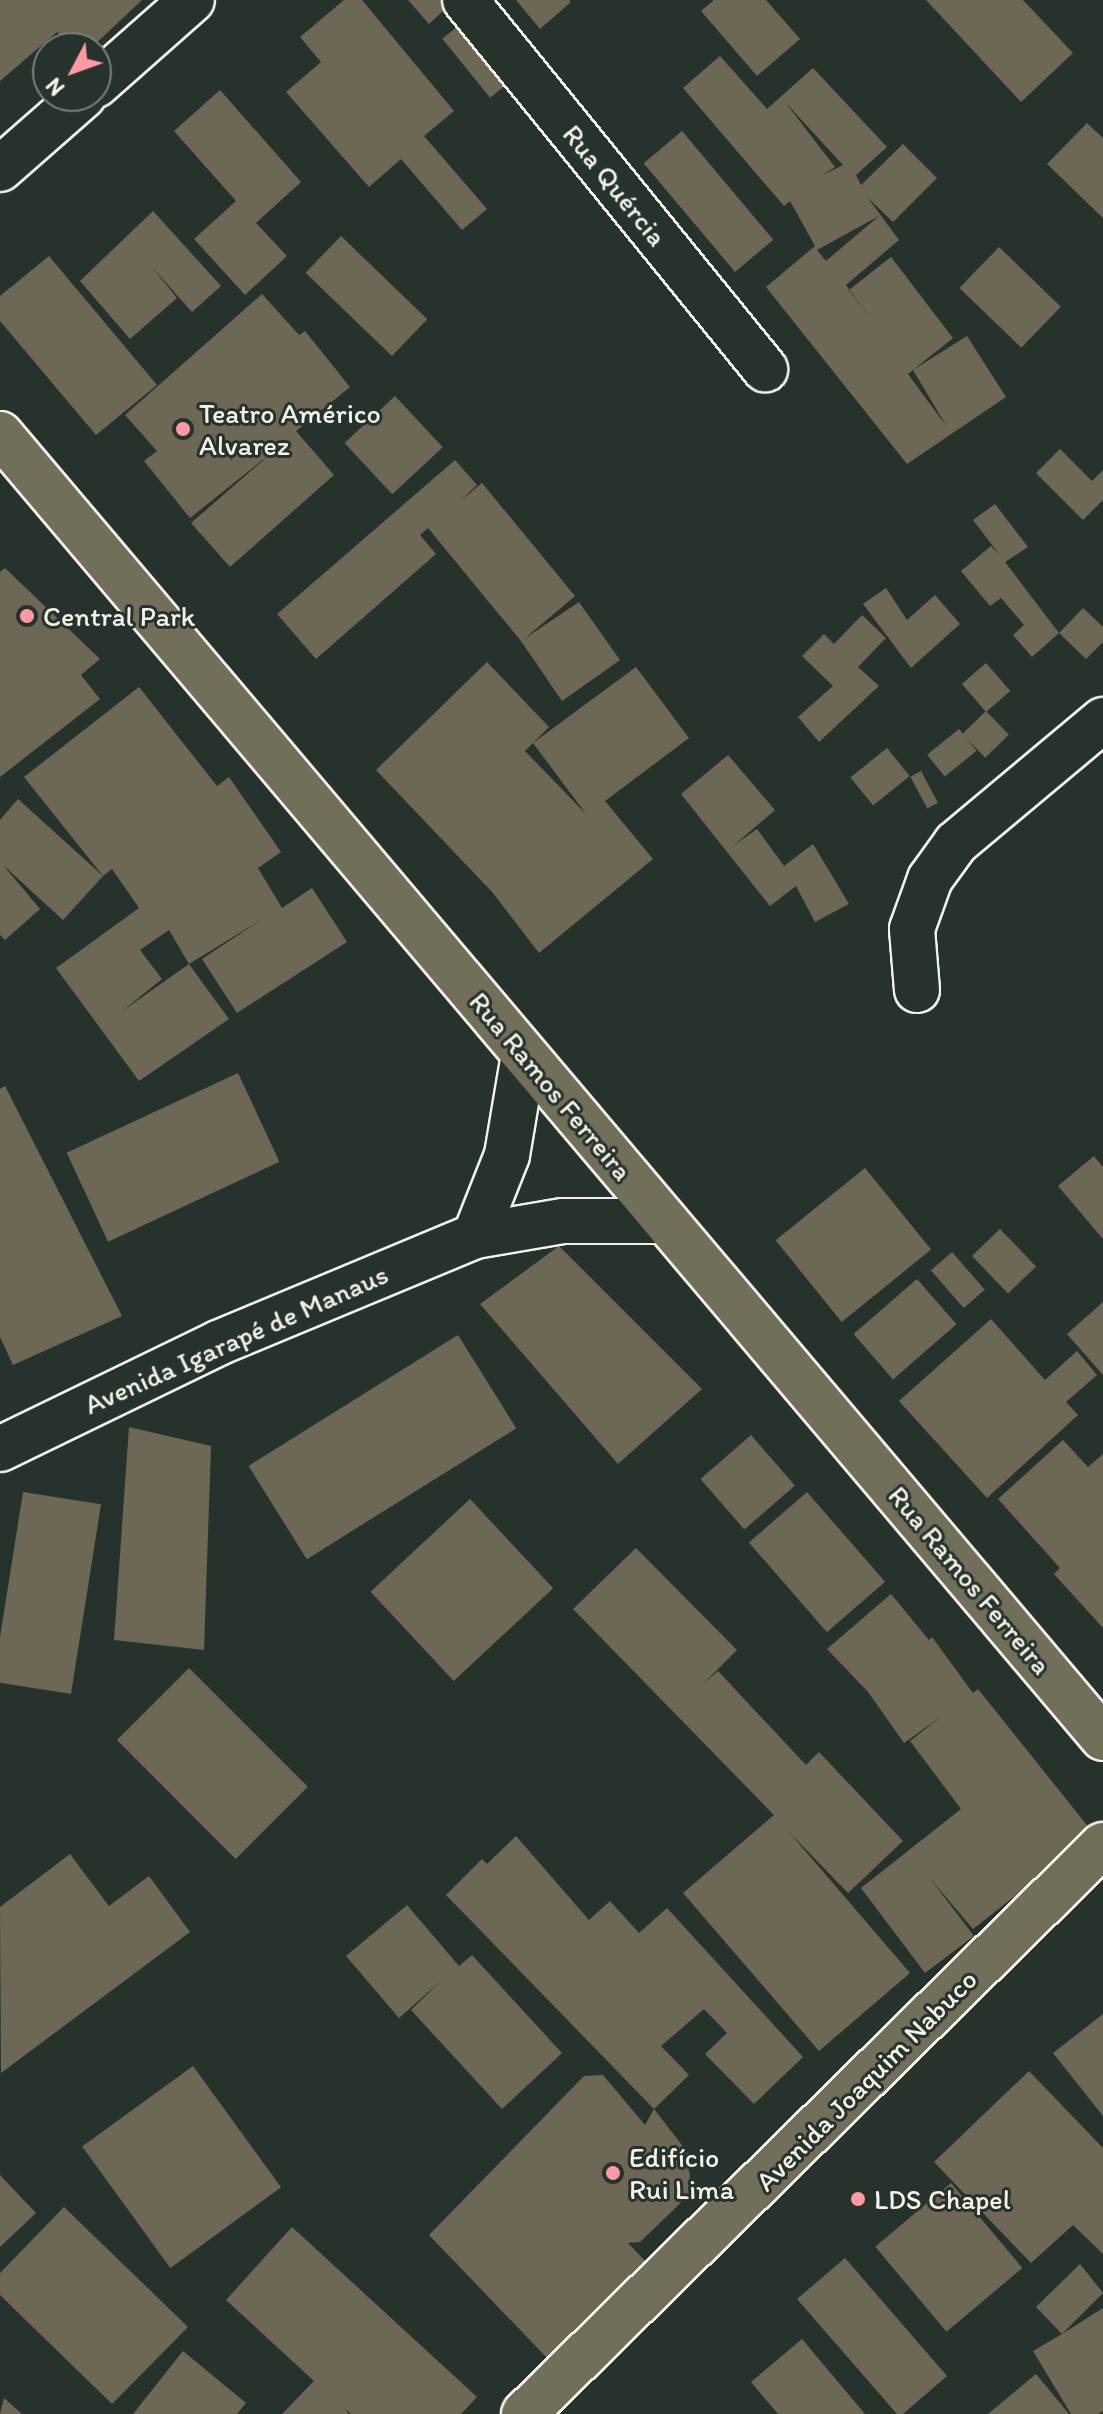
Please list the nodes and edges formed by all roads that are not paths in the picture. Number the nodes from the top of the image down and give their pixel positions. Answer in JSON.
{"nodes":[{"id":1,"x":192,"y":0,"type":"edge"},
{"id":2,"x":465,"y":0,"type":"edge"},
{"id":3,"x":112,"y":71,"type":"edge"},
{"id":4,"x":65,"y":112,"type":"edge"},
{"id":5,"x":0,"y":169,"type":"edge"},
{"id":6,"x":765,"y":369,"type":"dead end"},
{"id":7,"x":0,"y":434,"type":"edge"},
{"id":8,"x":1103,"y":720,"type":"edge"},
{"id":9,"x":917,"y":990,"type":"dead end"},
{"id":10,"x":524,"y":1055,"type":"junction"},
{"id":11,"x":665,"y":1221,"type":"junction"},
{"id":12,"x":475,"y":1236,"type":"junction"},
{"id":13,"x":0,"y":1449,"type":"edge"},
{"id":14,"x":1103,"y":1738,"type":"edge"},
{"id":15,"x":1103,"y":1845,"type":"edge"},
{"id":16,"x":524,"y":2414,"type":"edge"}],
"edges":[{"from":1,"to":3,"type":"street"},
{"from":2,"to":6,"type":"street","name":"Rua Quércia"},
{"from":4,"to":5,"type":"street"},
{"from":7,"to":10,"type":"main road","name":"Rua Ramos Ferreira"},
{"from":8,"to":9,"type":"street"},
{"from":10,"to":11,"type":"main road","name":"Rua Ramos Ferreira"},
{"from":10,"to":12,"type":"street"},
{"from":11,"to":12,"type":"street","name":"Avenida Igarapé de Manaus"},
{"from":11,"to":14,"type":"main road","name":"Rua Ramos Ferreira"},
{"from":12,"to":13,"type":"street","name":"Avenida Igarapé de Manaus"},
{"from":15,"to":16,"type":"main road","name":"Avenida Joaquim Nabuco"}]}
